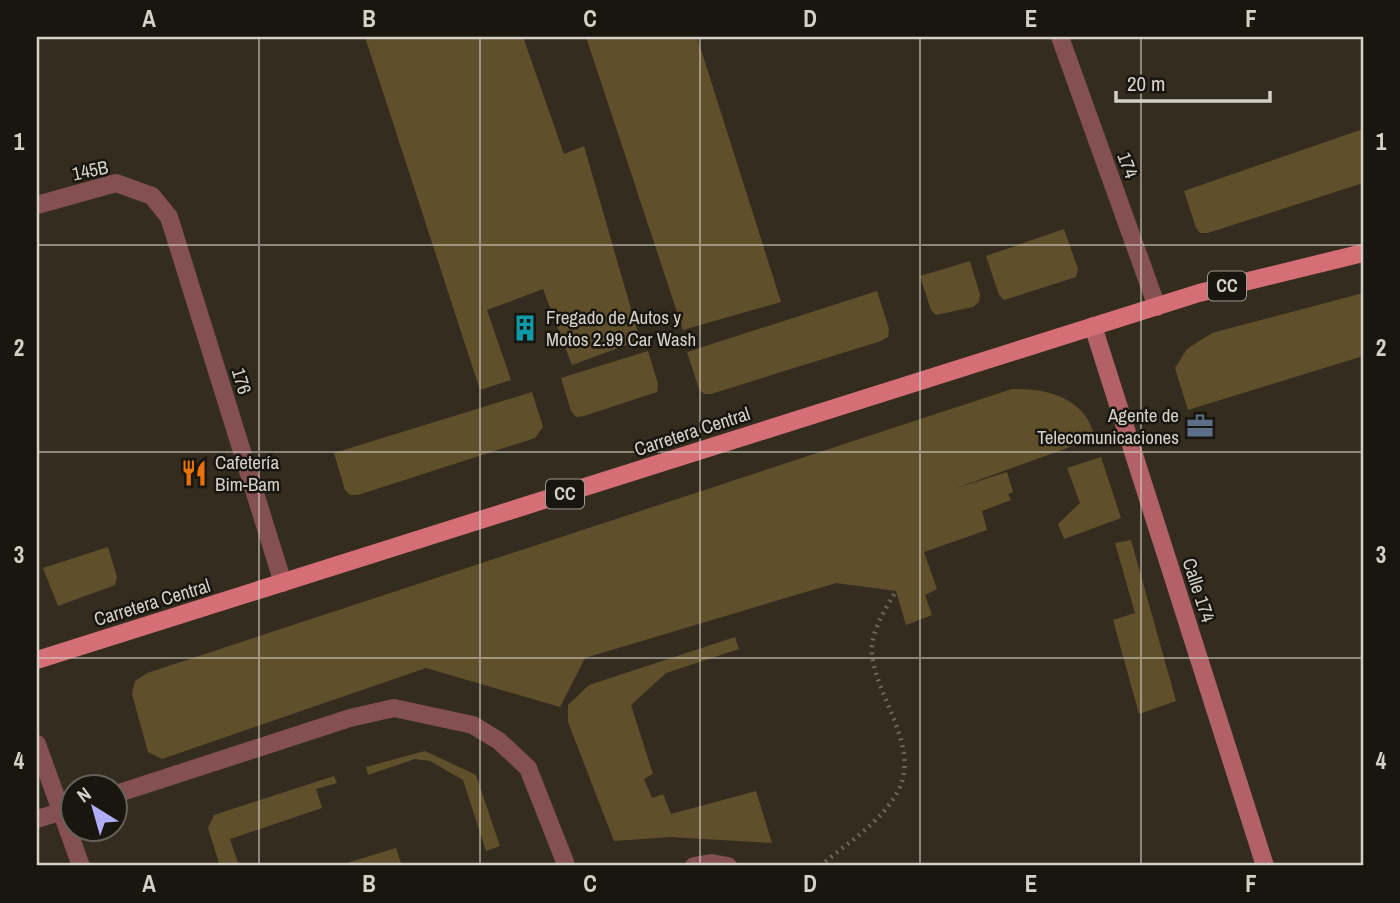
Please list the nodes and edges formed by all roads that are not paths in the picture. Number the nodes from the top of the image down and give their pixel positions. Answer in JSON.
{"nodes":[{"id":1,"x":1060,"y":37,"type":"edge"},
{"id":2,"x":152,"y":196,"type":"joint"},
{"id":3,"x":37,"y":205,"type":"edge"},
{"id":4,"x":1363,"y":253,"type":"edge"},
{"id":5,"x":1157,"y":307,"type":"junction"},
{"id":6,"x":1093,"y":326,"type":"junction"},
{"id":7,"x":283,"y":583,"type":"junction"},
{"id":8,"x":37,"y":660,"type":"edge"},
{"id":9,"x":37,"y":744,"type":"edge"},
{"id":10,"x":130,"y":789,"type":"edge"},
{"id":11,"x":60,"y":795,"type":"edge"},
{"id":12,"x":60,"y":812,"type":"edge"},
{"id":13,"x":37,"y":820,"type":"edge"},
{"id":14,"x":76,"y":844,"type":"edge"},
{"id":15,"x":565,"y":862,"type":"dead end"},
{"id":16,"x":81,"y":866,"type":"edge"},
{"id":17,"x":694,"y":866,"type":"edge"},
{"id":18,"x":728,"y":866,"type":"edge"},
{"id":19,"x":1265,"y":866,"type":"edge"}],
"edges":[{"from":1,"to":5,"type":"street","name":"174"},
{"from":2,"to":3,"type":"street","name":"145B"},
{"from":2,"to":7,"type":"street","name":"176"},
{"from":4,"to":5,"type":"main road","name":"Carretera Central","number":"CC"},
{"from":5,"to":6,"type":"main road","name":"Carretera Central","number":"CC"},
{"from":6,"to":7,"type":"main road","name":"Carretera Central","number":"CC"},
{"from":6,"to":19,"type":"street","name":"Calle 174"},
{"from":7,"to":8,"type":"main road","name":"Carretera Central","number":"CC"},
{"from":9,"to":11,"type":"street"},
{"from":10,"to":15,"type":"street"},
{"from":12,"to":13,"type":"street"},
{"from":14,"to":16,"type":"street"},
{"from":17,"to":18,"type":"street"}]}
